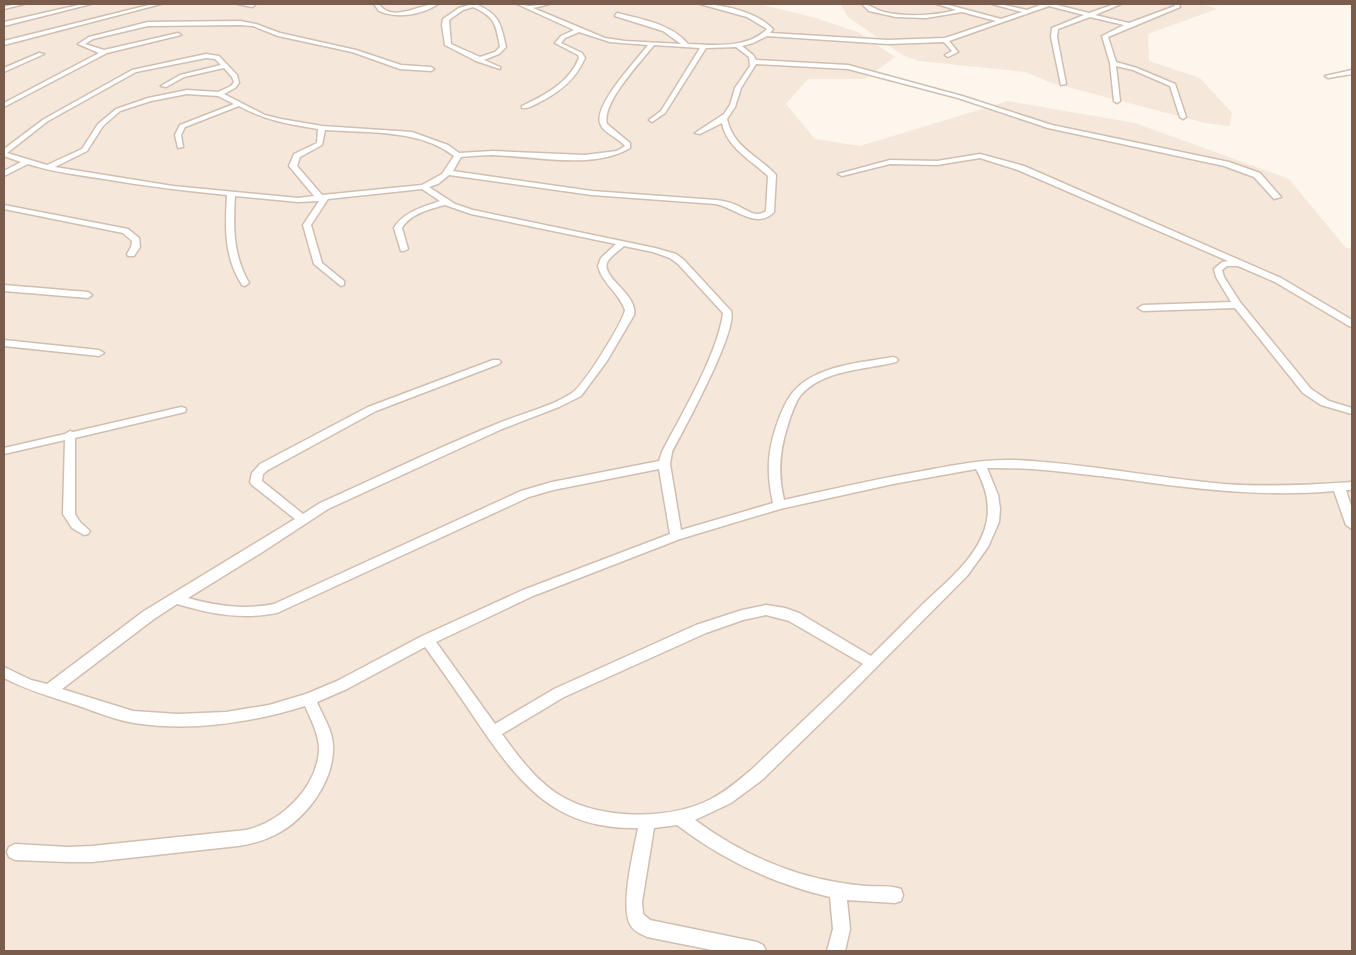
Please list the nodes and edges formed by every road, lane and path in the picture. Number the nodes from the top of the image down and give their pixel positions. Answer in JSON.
{"nodes":[{"id":1,"x":21,"y":4,"type":"edge"},
{"id":2,"x":88,"y":4,"type":"edge"},
{"id":3,"x":158,"y":4,"type":"edge"},
{"id":4,"x":241,"y":4,"type":"edge"},
{"id":5,"x":376,"y":4,"type":"edge"},
{"id":6,"x":435,"y":4,"type":"edge"},
{"id":7,"x":475,"y":4,"type":"edge"},
{"id":8,"x":519,"y":4,"type":"edge"},
{"id":9,"x":548,"y":4,"type":"edge"},
{"id":10,"x":702,"y":4,"type":"edge"},
{"id":11,"x":864,"y":4,"type":"edge"},
{"id":12,"x":940,"y":4,"type":"edge"},
{"id":13,"x":994,"y":4,"type":"edge"},
{"id":14,"x":1048,"y":4,"type":"edge"},
{"id":15,"x":1119,"y":4,"type":"edge"},
{"id":16,"x":1176,"y":4,"type":"edge"},
{"id":17,"x":252,"y":5,"type":"edge"},
{"id":18,"x":4,"y":8,"type":"edge"},
{"id":19,"x":528,"y":8,"type":"junction"},
{"id":20,"x":962,"y":10,"type":"junction"},
{"id":21,"x":1027,"y":12,"type":"junction"},
{"id":22,"x":1090,"y":14,"type":"junction"},
{"id":23,"x":617,"y":15,"type":"dead end"},
{"id":24,"x":141,"y":19,"type":"dead end"},
{"id":25,"x":1002,"y":20,"type":"junction"},
{"id":26,"x":4,"y":24,"type":"edge"},
{"id":27,"x":147,"y":24,"type":"junction"},
{"id":28,"x":1129,"y":25,"type":"junction"},
{"id":29,"x":580,"y":30,"type":"junction"},
{"id":30,"x":767,"y":34,"type":"junction"},
{"id":31,"x":178,"y":35,"type":"dead end"},
{"id":32,"x":946,"y":40,"type":"junction"},
{"id":33,"x":4,"y":43,"type":"edge"},
{"id":34,"x":652,"y":44,"type":"junction"},
{"id":35,"x":737,"y":45,"type":"junction"},
{"id":36,"x":686,"y":46,"type":"junction"},
{"id":37,"x":703,"y":48,"type":"junction"},
{"id":38,"x":103,"y":52,"type":"junction"},
{"id":39,"x":41,"y":54,"type":"dead end"},
{"id":40,"x":948,"y":55,"type":"dead end"},
{"id":41,"x":478,"y":60,"type":"junction"},
{"id":42,"x":754,"y":62,"type":"junction"},
{"id":43,"x":1113,"y":63,"type":"junction"},
{"id":44,"x":225,"y":66,"type":"junction"},
{"id":45,"x":498,"y":68,"type":"dead end"},
{"id":46,"x":431,"y":69,"type":"dead end"},
{"id":47,"x":4,"y":70,"type":"edge"},
{"id":48,"x":1352,"y":72,"type":"edge"},
{"id":49,"x":1328,"y":76,"type":"dead end"},
{"id":50,"x":1063,"y":84,"type":"dead end"},
{"id":51,"x":164,"y":86,"type":"dead end"},
{"id":52,"x":219,"y":94,"type":"junction"},
{"id":53,"x":1117,"y":101,"type":"dead end"},
{"id":54,"x":239,"y":104,"type":"junction"},
{"id":55,"x":4,"y":105,"type":"edge"},
{"id":56,"x":524,"y":107,"type":"dead end"},
{"id":57,"x":1183,"y":117,"type":"dead end"},
{"id":58,"x":724,"y":118,"type":"junction"},
{"id":59,"x":652,"y":120,"type":"dead end"},
{"id":60,"x":322,"y":128,"type":"junction"},
{"id":61,"x":698,"y":132,"type":"dead end"},
{"id":62,"x":180,"y":147,"type":"dead end"},
{"id":63,"x":4,"y":153,"type":"edge"},
{"id":64,"x":458,"y":155,"type":"junction"},
{"id":65,"x":26,"y":162,"type":"junction"},
{"id":66,"x":47,"y":168,"type":"junction"},
{"id":67,"x":449,"y":173,"type":"junction"},
{"id":68,"x":4,"y":174,"type":"edge"},
{"id":69,"x":842,"y":174,"type":"dead end"},
{"id":70,"x":423,"y":187,"type":"junction"},
{"id":71,"x":231,"y":193,"type":"junction"},
{"id":72,"x":1276,"y":197,"type":"dead end"},
{"id":73,"x":322,"y":198,"type":"junction"},
{"id":74,"x":445,"y":202,"type":"junction"},
{"id":75,"x":4,"y":207,"type":"edge"},
{"id":76,"x":622,"y":243,"type":"junction"},
{"id":77,"x":404,"y":249,"type":"dead end"},
{"id":78,"x":130,"y":254,"type":"dead end"},
{"id":79,"x":1239,"y":262,"type":"junction"},
{"id":80,"x":245,"y":283,"type":"dead end"},
{"id":81,"x":341,"y":284,"type":"dead end"},
{"id":82,"x":4,"y":288,"type":"edge"},
{"id":83,"x":88,"y":295,"type":"dead end"},
{"id":84,"x":1238,"y":305,"type":"junction"},
{"id":85,"x":1143,"y":308,"type":"dead end"},
{"id":86,"x":1352,"y":324,"type":"edge"},
{"id":87,"x":4,"y":344,"type":"edge"},
{"id":88,"x":99,"y":353,"type":"dead end"},
{"id":89,"x":893,"y":360,"type":"dead end"},
{"id":90,"x":496,"y":362,"type":"dead end"},
{"id":91,"x":181,"y":410,"type":"dead end"},
{"id":92,"x":1352,"y":411,"type":"edge"},
{"id":93,"x":70,"y":434,"type":"junction"},
{"id":94,"x":4,"y":450,"type":"edge"},
{"id":95,"x":664,"y":464,"type":"junction"},
{"id":96,"x":980,"y":465,"type":"junction"},
{"id":97,"x":1352,"y":486,"type":"edge"},
{"id":98,"x":1339,"y":488,"type":"junction"},
{"id":99,"x":779,"y":505,"type":"junction"},
{"id":100,"x":302,"y":519,"type":"junction"},
{"id":101,"x":1352,"y":526,"type":"edge"},
{"id":102,"x":84,"y":531,"type":"dead end"},
{"id":103,"x":676,"y":536,"type":"junction"},
{"id":104,"x":176,"y":599,"type":"junction"},
{"id":105,"x":427,"y":640,"type":"junction"},
{"id":106,"x":873,"y":663,"type":"junction"},
{"id":107,"x":4,"y":672,"type":"edge"},
{"id":108,"x":50,"y":690,"type":"junction"},
{"id":109,"x":309,"y":699,"type":"junction"},
{"id":110,"x":493,"y":732,"type":"junction"},
{"id":111,"x":679,"y":817,"type":"junction"},
{"id":112,"x":647,"y":820,"type":"junction"},
{"id":113,"x":15,"y":852,"type":"dead end"},
{"id":114,"x":838,"y":890,"type":"junction"},
{"id":115,"x":895,"y":894,"type":"dead end"},
{"id":116,"x":756,"y":951,"type":"edge"},
{"id":117,"x":836,"y":951,"type":"edge"}],
"edges":[{"from":1,"to":18,"type":"street"},
{"from":2,"to":26,"type":"street"},
{"from":3,"to":33,"type":"street"},
{"from":4,"to":17,"type":"street"},
{"from":5,"to":6,"type":"street"},
{"from":7,"to":41,"type":"street"},
{"from":7,"to":41,"type":"street"},
{"from":8,"to":19,"type":"street"},
{"from":9,"to":19,"type":"street"},
{"from":10,"to":30,"type":"street"},
{"from":11,"to":20,"type":"street"},
{"from":12,"to":20,"type":"street"},
{"from":13,"to":21,"type":"street"},
{"from":14,"to":21,"type":"street"},
{"from":14,"to":22,"type":"street"},
{"from":15,"to":22,"type":"street"},
{"from":16,"to":28,"type":"street"},
{"from":19,"to":29,"type":"street"},
{"from":20,"to":25,"type":"street"},
{"from":21,"to":25,"type":"street"},
{"from":22,"to":28,"type":"street"},
{"from":22,"to":50,"type":"street"},
{"from":23,"to":36,"type":"street"},
{"from":24,"to":27,"type":"street"},
{"from":25,"to":32,"type":"street"},
{"from":27,"to":38,"type":"street"},
{"from":27,"to":46,"type":"street"},
{"from":28,"to":43,"type":"street"},
{"from":29,"to":34,"type":"street"},
{"from":29,"to":56,"type":"street"},
{"from":30,"to":32,"type":"street"},
{"from":30,"to":35,"type":"street"},
{"from":31,"to":38,"type":"street"},
{"from":32,"to":40,"type":"street"},
{"from":34,"to":36,"type":"street"},
{"from":34,"to":64,"type":"street"},
{"from":35,"to":37,"type":"street"},
{"from":35,"to":42,"type":"street"},
{"from":36,"to":37,"type":"street"},
{"from":37,"to":59,"type":"street"},
{"from":38,"to":55,"type":"street"},
{"from":39,"to":47,"type":"street"},
{"from":41,"to":45,"type":"street"},
{"from":42,"to":58,"type":"street"},
{"from":42,"to":72,"type":"street"},
{"from":43,"to":53,"type":"street"},
{"from":43,"to":57,"type":"street"},
{"from":44,"to":51,"type":"street"},
{"from":44,"to":52,"type":"street"},
{"from":44,"to":63,"type":"street"},
{"from":48,"to":49,"type":"street"},
{"from":52,"to":54,"type":"street"},
{"from":52,"to":66,"type":"street"},
{"from":54,"to":60,"type":"street"},
{"from":54,"to":62,"type":"street"},
{"from":58,"to":61,"type":"street"},
{"from":58,"to":67,"type":"street"},
{"from":60,"to":64,"type":"street"},
{"from":60,"to":73,"type":"street"},
{"from":63,"to":65,"type":"street"},
{"from":64,"to":67,"type":"street"},
{"from":65,"to":66,"type":"street"},
{"from":65,"to":68,"type":"street"},
{"from":66,"to":71,"type":"street"},
{"from":67,"to":70,"type":"street"},
{"from":69,"to":79,"type":"street"},
{"from":70,"to":73,"type":"street"},
{"from":70,"to":74,"type":"street"},
{"from":71,"to":73,"type":"street"},
{"from":71,"to":80,"type":"street"},
{"from":73,"to":81,"type":"street"},
{"from":74,"to":76,"type":"street"},
{"from":74,"to":77,"type":"street"},
{"from":75,"to":78,"type":"street"},
{"from":76,"to":95,"type":"street"},
{"from":76,"to":100,"type":"street"},
{"from":79,"to":84,"type":"street"},
{"from":79,"to":86,"type":"street"},
{"from":82,"to":83,"type":"street"},
{"from":84,"to":85,"type":"street"},
{"from":84,"to":92,"type":"street"},
{"from":87,"to":88,"type":"street"},
{"from":89,"to":99,"type":"street"},
{"from":90,"to":100,"type":"street"},
{"from":91,"to":93,"type":"street"},
{"from":93,"to":94,"type":"street"},
{"from":93,"to":102,"type":"street"},
{"from":95,"to":103,"type":"street"},
{"from":95,"to":104,"type":"street"},
{"from":96,"to":98,"type":"street"},
{"from":96,"to":99,"type":"street"},
{"from":96,"to":106,"type":"street"},
{"from":97,"to":98,"type":"street"},
{"from":98,"to":101,"type":"street"},
{"from":99,"to":103,"type":"street"},
{"from":100,"to":104,"type":"street"},
{"from":103,"to":105,"type":"street"},
{"from":104,"to":108,"type":"street"},
{"from":105,"to":109,"type":"street"},
{"from":105,"to":110,"type":"street"},
{"from":106,"to":110,"type":"street"},
{"from":106,"to":111,"type":"street"},
{"from":107,"to":108,"type":"street"},
{"from":108,"to":109,"type":"street"},
{"from":109,"to":113,"type":"street"},
{"from":110,"to":112,"type":"street"},
{"from":111,"to":112,"type":"street"},
{"from":111,"to":114,"type":"street"},
{"from":112,"to":116,"type":"street"},
{"from":114,"to":115,"type":"street"},
{"from":114,"to":117,"type":"street"}]}
